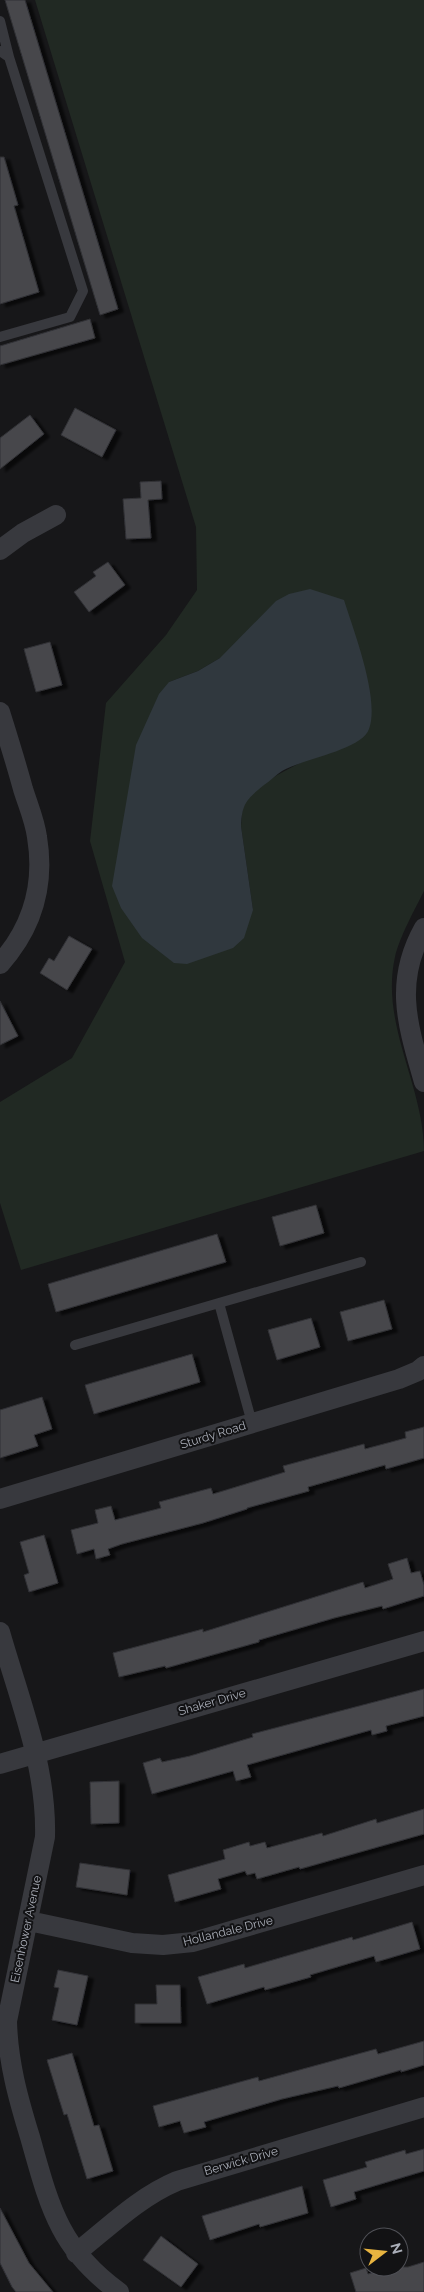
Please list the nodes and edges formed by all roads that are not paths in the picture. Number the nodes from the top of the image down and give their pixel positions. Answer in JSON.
{"nodes":[{"id":1,"x":0,"y":21,"type":"edge"},
{"id":2,"x":0,"y":51,"type":"edge"},
{"id":3,"x":9,"y":57,"type":"junction"},
{"id":4,"x":0,"y":337,"type":"edge"},
{"id":5,"x":56,"y":514,"type":"dead end"},
{"id":6,"x":0,"y":550,"type":"edge"},
{"id":7,"x":0,"y":712,"type":"edge"},
{"id":8,"x":424,"y":928,"type":"edge"},
{"id":9,"x":0,"y":964,"type":"edge"},
{"id":10,"x":424,"y":1082,"type":"edge"},
{"id":11,"x":361,"y":1262,"type":"dead end"},
{"id":12,"x":219,"y":1303,"type":"junction"},
{"id":13,"x":74,"y":1345,"type":"dead end"},
{"id":14,"x":424,"y":1366,"type":"edge"},
{"id":15,"x":252,"y":1423,"type":"junction"},
{"id":16,"x":0,"y":1499,"type":"edge"},
{"id":17,"x":0,"y":1632,"type":"edge"},
{"id":18,"x":424,"y":1641,"type":"edge"},
{"id":19,"x":35,"y":1753,"type":"junction"},
{"id":20,"x":0,"y":1764,"type":"edge"},
{"id":21,"x":424,"y":1876,"type":"edge"},
{"id":22,"x":29,"y":1921,"type":"junction"},
{"id":23,"x":424,"y":2107,"type":"edge"},
{"id":24,"x":76,"y":2253,"type":"junction"},
{"id":25,"x":118,"y":2292,"type":"edge"}],
"edges":[{"from":1,"to":3,"type":"lane"},
{"from":2,"to":3,"type":"lane"},
{"from":3,"to":4,"type":"lane"},
{"from":5,"to":6,"type":"street"},
{"from":7,"to":9,"type":"street"},
{"from":8,"to":10,"type":"street"},
{"from":11,"to":12,"type":"lane"},
{"from":12,"to":13,"type":"lane"},
{"from":12,"to":15,"type":"lane"},
{"from":14,"to":15,"type":"street","name":"Sturdy Road"},
{"from":15,"to":16,"type":"street","name":"Sturdy Road"},
{"from":17,"to":19,"type":"street","name":"Eisenhower Avenue"},
{"from":18,"to":19,"type":"street","name":"Shaker Drive"},
{"from":19,"to":20,"type":"street","name":"Shaker Drive"},
{"from":19,"to":22,"type":"street","name":"Eisenhower Avenue"},
{"from":21,"to":22,"type":"street","name":"Hollandale Drive"},
{"from":22,"to":24,"type":"street","name":"Eisenhower Avenue"},
{"from":23,"to":24,"type":"street","name":"Berwick Drive"},
{"from":24,"to":25,"type":"street","name":"Eisenhower Avenue"}]}
